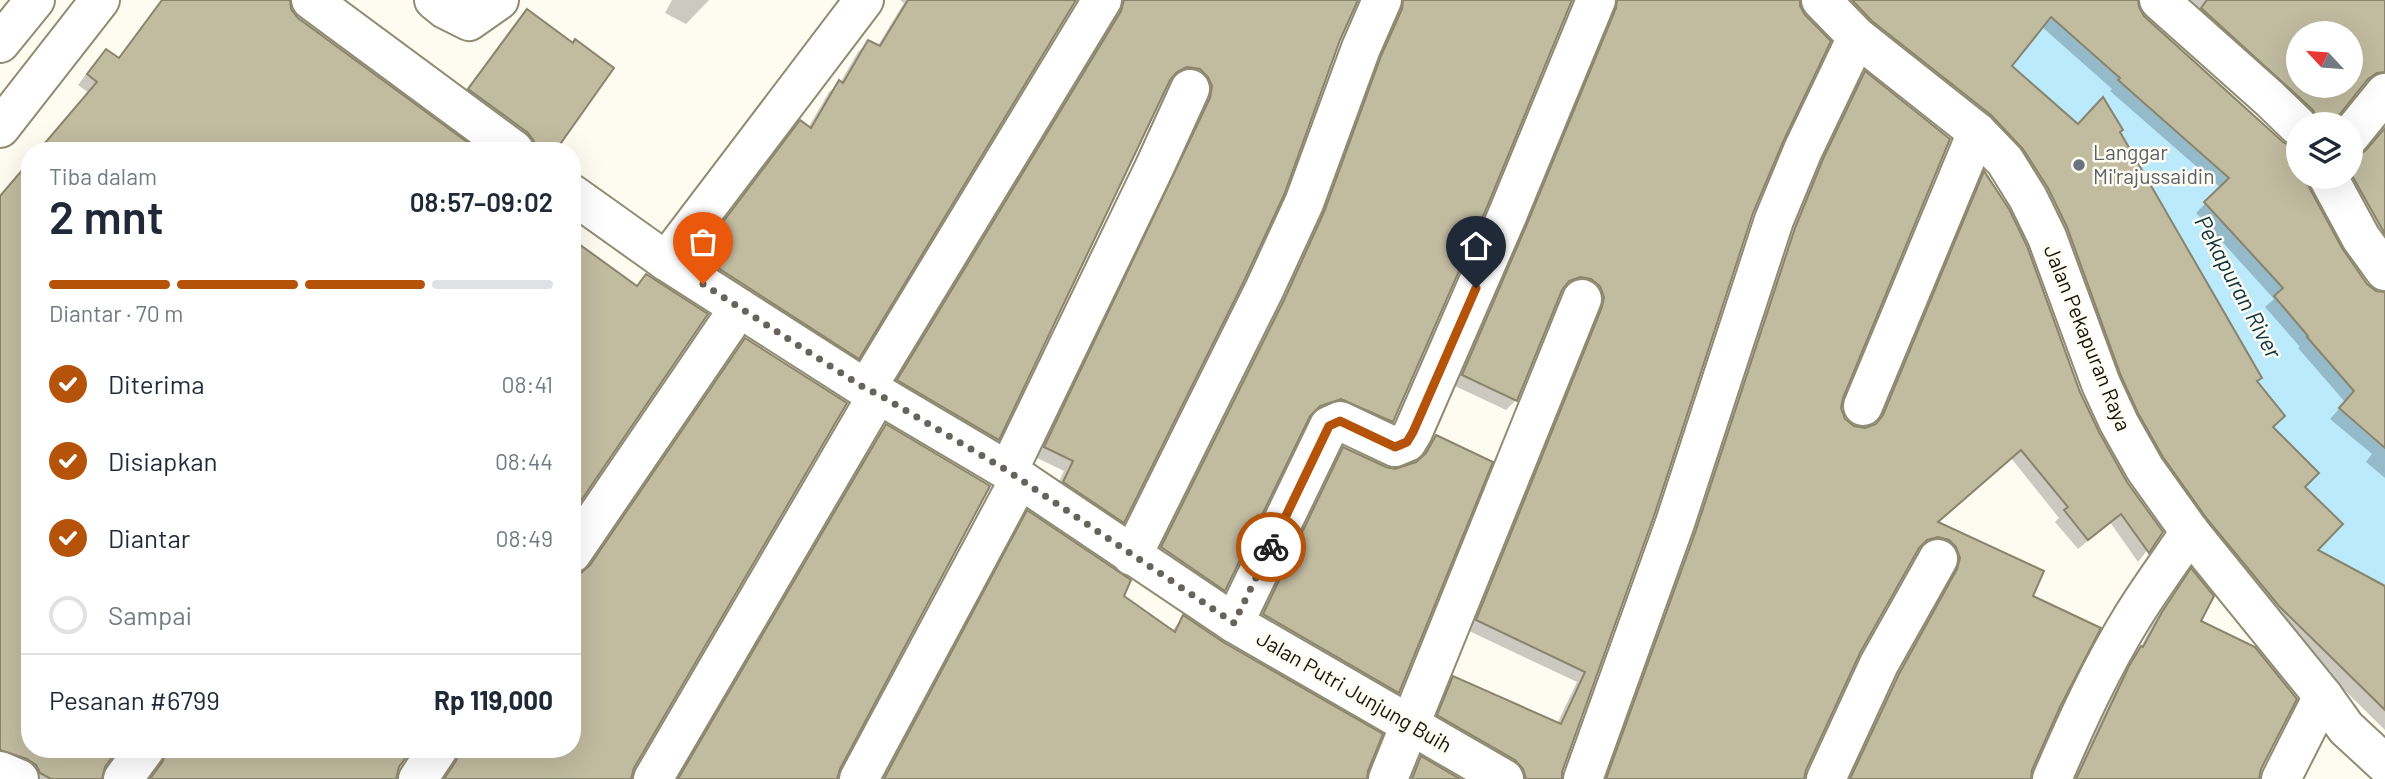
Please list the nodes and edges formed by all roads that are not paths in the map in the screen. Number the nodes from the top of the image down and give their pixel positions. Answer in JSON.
{"nodes":[{"id":1,"x":35,"y":0,"type":"edge"},
{"id":2,"x":100,"y":0,"type":"edge"},
{"id":3,"x":311,"y":0,"type":"edge"},
{"id":4,"x":434,"y":0,"type":"edge"},
{"id":5,"x":499,"y":0,"type":"edge"},
{"id":6,"x":864,"y":0,"type":"edge"},
{"id":7,"x":1102,"y":0,"type":"edge"},
{"id":8,"x":1382,"y":0,"type":"edge"},
{"id":9,"x":1596,"y":0,"type":"edge"},
{"id":10,"x":1821,"y":0,"type":"edge"},
{"id":11,"x":2159,"y":0,"type":"edge"},
{"id":12,"x":1857,"y":37,"type":"junction"},
{"id":13,"x":0,"y":43,"type":"edge"},
{"id":14,"x":1190,"y":89,"type":"dead end"},
{"id":15,"x":2385,"y":93,"type":"edge"},
{"id":16,"x":2286,"y":114,"type":"edge"},
{"id":17,"x":2363,"y":120,"type":"edge"},
{"id":18,"x":0,"y":128,"type":"edge"},
{"id":19,"x":1977,"y":132,"type":"junction"},
{"id":20,"x":503,"y":142,"type":"edge"},
{"id":21,"x":2334,"y":189,"type":"edge"},
{"id":22,"x":581,"y":200,"type":"edge"},
{"id":23,"x":666,"y":261,"type":"junction"},
{"id":24,"x":2385,"y":271,"type":"edge"},
{"id":25,"x":1582,"y":299,"type":"dead end"},
{"id":26,"x":739,"y":307,"type":"junction"},
{"id":27,"x":872,"y":391,"type":"junction"},
{"id":28,"x":1863,"y":406,"type":"dead end"},
{"id":29,"x":1014,"y":476,"type":"junction"},
{"id":30,"x":2190,"y":532,"type":"junction"},
{"id":31,"x":581,"y":540,"type":"edge"},
{"id":32,"x":1132,"y":555,"type":"junction"},
{"id":33,"x":1938,"y":559,"type":"dead end"},
{"id":34,"x":1234,"y":623,"type":"junction"},
{"id":35,"x":2323,"y":696,"type":"junction"},
{"id":36,"x":1411,"y":725,"type":"junction"},
{"id":37,"x":139,"y":758,"type":"edge"},
{"id":38,"x":432,"y":758,"type":"edge"},
{"id":39,"x":2385,"y":765,"type":"edge"},
{"id":40,"x":0,"y":771,"type":"edge"},
{"id":41,"x":19,"y":779,"type":"edge"},
{"id":42,"x":124,"y":779,"type":"edge"},
{"id":43,"x":418,"y":779,"type":"edge"},
{"id":44,"x":653,"y":779,"type":"edge"},
{"id":45,"x":859,"y":779,"type":"edge"},
{"id":46,"x":1388,"y":779,"type":"edge"},
{"id":47,"x":1504,"y":779,"type":"edge"},
{"id":48,"x":1583,"y":779,"type":"edge"},
{"id":49,"x":1826,"y":779,"type":"edge"},
{"id":50,"x":2052,"y":779,"type":"edge"},
{"id":51,"x":2281,"y":779,"type":"edge"}],
"edges":[{"from":1,"to":13,"type":"main road"},
{"from":2,"to":18,"type":"main road"},
{"from":3,"to":20,"type":"main road"},
{"from":4,"to":5,"type":"main road"},
{"from":6,"to":23,"type":"main road"},
{"from":7,"to":27,"type":"main road"},
{"from":8,"to":32,"type":"main road"},
{"from":9,"to":34,"type":"main road"},
{"from":10,"to":12,"type":"main road","name":"Jalan Pekapuran Raya"},
{"from":11,"to":16,"type":"main road"},
{"from":12,"to":19,"type":"main road","name":"Jalan Pekapuran Raya"},
{"from":12,"to":48,"type":"main road"},
{"from":14,"to":29,"type":"main road"},
{"from":15,"to":17,"type":"main road"},
{"from":19,"to":28,"type":"main road"},
{"from":19,"to":30,"type":"main road","name":"Jalan Pekapuran Raya"},
{"from":21,"to":24,"type":"main road"},
{"from":22,"to":23,"type":"main road","name":"Jalan Putri Junjung Buih"},
{"from":23,"to":26,"type":"main road","name":"Jalan Putri Junjung Buih"},
{"from":25,"to":36,"type":"main road"},
{"from":26,"to":27,"type":"main road","name":"Jalan Putri Junjung Buih"},
{"from":26,"to":31,"type":"main road"},
{"from":27,"to":29,"type":"main road","name":"Jalan Putri Junjung Buih"},
{"from":27,"to":44,"type":"main road"},
{"from":29,"to":32,"type":"main road","name":"Jalan Putri Junjung Buih"},
{"from":29,"to":45,"type":"main road"},
{"from":30,"to":35,"type":"main road","name":"Jalan Pekapuran Raya"},
{"from":30,"to":50,"type":"main road"},
{"from":32,"to":34,"type":"main road","name":"Jalan Putri Junjung Buih"},
{"from":33,"to":49,"type":"main road"},
{"from":34,"to":36,"type":"main road","name":"Jalan Putri Junjung Buih"},
{"from":35,"to":39,"type":"main road","name":"Jalan Pekapuran Raya"},
{"from":35,"to":51,"type":"main road"},
{"from":36,"to":46,"type":"main road"},
{"from":36,"to":47,"type":"main road","name":"Jalan Putri Junjung Buih"},
{"from":37,"to":42,"type":"main road"},
{"from":38,"to":43,"type":"main road"},
{"from":40,"to":41,"type":"main road"}]}
